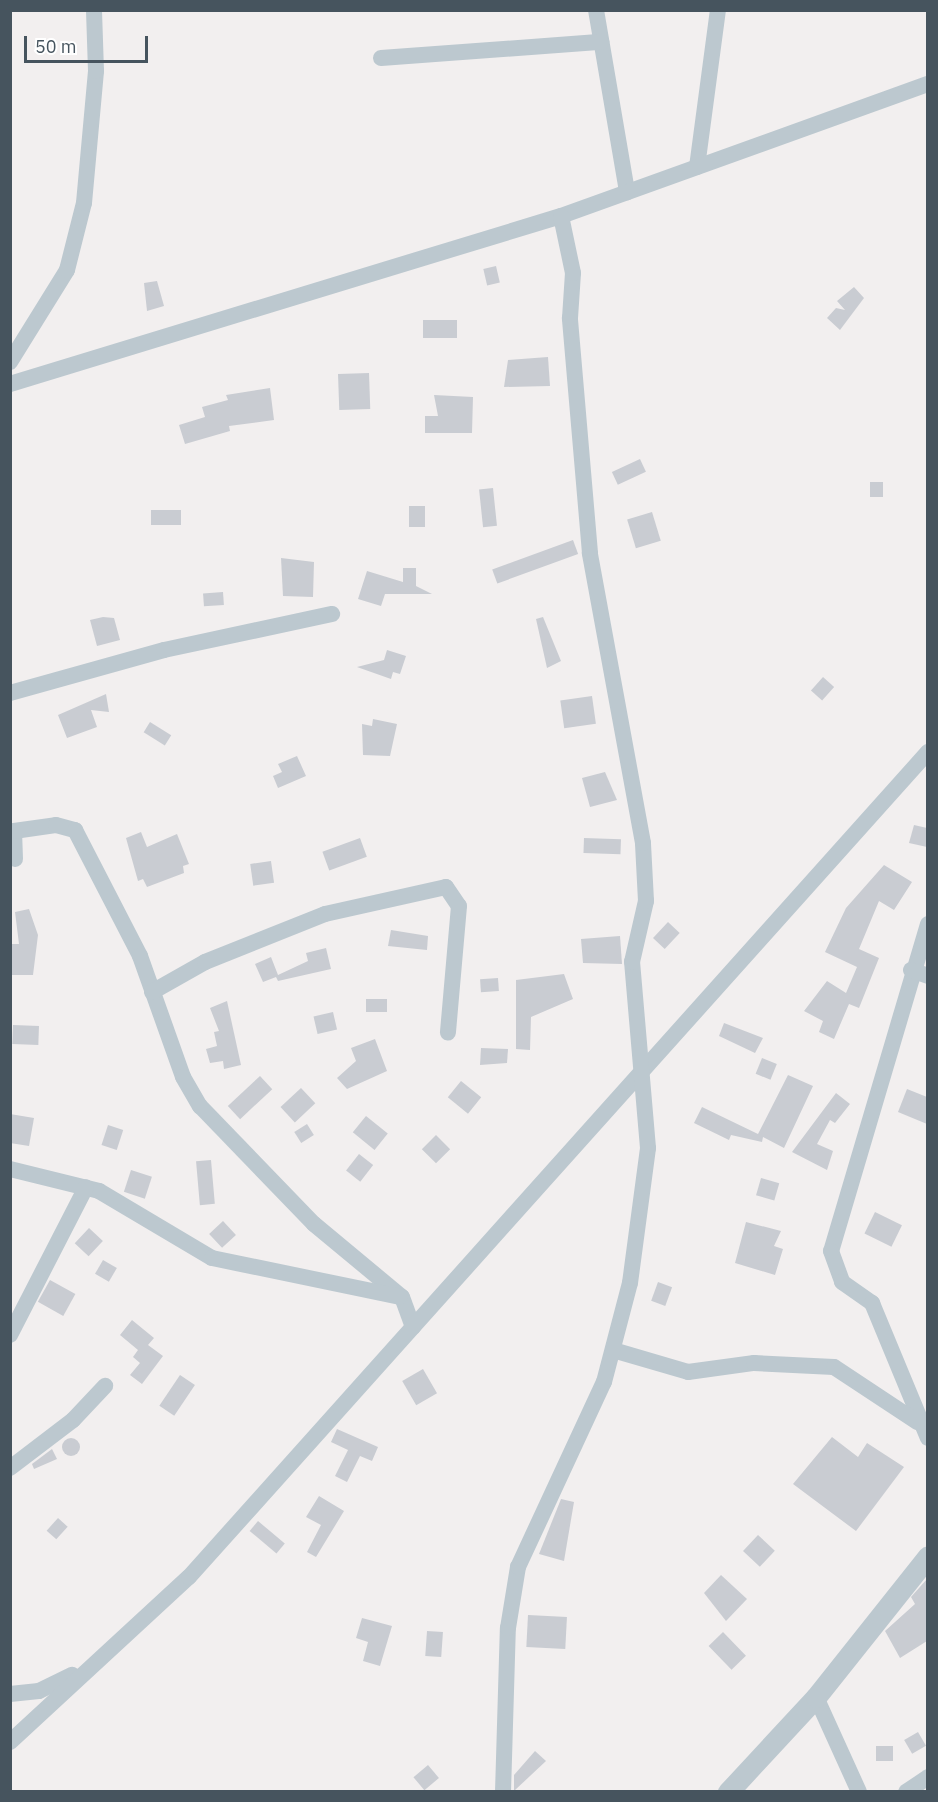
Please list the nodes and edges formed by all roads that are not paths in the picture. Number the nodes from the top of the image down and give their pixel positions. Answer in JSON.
{"nodes":[{"id":1,"x":94,"y":10,"type":"edge"},
{"id":2,"x":596,"y":10,"type":"edge"},
{"id":3,"x":718,"y":10,"type":"edge"},
{"id":4,"x":601,"y":42,"type":"junction"},
{"id":5,"x":381,"y":58,"type":"dead end"},
{"id":6,"x":927,"y":84,"type":"edge"},
{"id":7,"x":697,"y":167,"type":"junction"},
{"id":8,"x":627,"y":192,"type":"junction"},
{"id":9,"x":561,"y":216,"type":"junction"},
{"id":10,"x":10,"y":362,"type":"edge"},
{"id":11,"x":10,"y":384,"type":"edge"},
{"id":12,"x":332,"y":614,"type":"dead end"},
{"id":13,"x":10,"y":693,"type":"edge"},
{"id":14,"x":927,"y":752,"type":"edge"},
{"id":15,"x":15,"y":859,"type":"dead end"},
{"id":16,"x":927,"y":924,"type":"edge"},
{"id":17,"x":911,"y":969,"type":"junction"},
{"id":18,"x":927,"y":976,"type":"edge"},
{"id":19,"x":152,"y":992,"type":"junction"},
{"id":20,"x":448,"y":1034,"type":"dead end"},
{"id":21,"x":645,"y":1072,"type":"junction"},
{"id":22,"x":10,"y":1169,"type":"edge"},
{"id":23,"x":86,"y":1187,"type":"junction"},
{"id":24,"x":402,"y":1297,"type":"junction"},
{"id":25,"x":414,"y":1327,"type":"junction"},
{"id":26,"x":10,"y":1335,"type":"edge"},
{"id":27,"x":613,"y":1350,"type":"junction"},
{"id":28,"x":105,"y":1386,"type":"dead end"},
{"id":29,"x":918,"y":1422,"type":"junction"},
{"id":30,"x":927,"y":1438,"type":"edge"},
{"id":31,"x":10,"y":1468,"type":"edge"},
{"id":32,"x":927,"y":1556,"type":"edge"},
{"id":33,"x":85,"y":1669,"type":"junction"},
{"id":34,"x":10,"y":1694,"type":"edge"},
{"id":35,"x":816,"y":1697,"type":"junction"},
{"id":36,"x":10,"y":1742,"type":"edge"},
{"id":37,"x":927,"y":1777,"type":"edge"},
{"id":38,"x":503,"y":1791,"type":"edge"},
{"id":39,"x":728,"y":1791,"type":"edge"},
{"id":40,"x":858,"y":1791,"type":"edge"},
{"id":41,"x":906,"y":1791,"type":"edge"}],
"edges":[{"from":1,"to":10,"type":"street"},
{"from":2,"to":4,"type":"street"},
{"from":3,"to":7,"type":"street"},
{"from":4,"to":5,"type":"street"},
{"from":4,"to":8,"type":"street"},
{"from":6,"to":7,"type":"street"},
{"from":7,"to":8,"type":"street"},
{"from":8,"to":9,"type":"street"},
{"from":9,"to":11,"type":"street"},
{"from":9,"to":21,"type":"street"},
{"from":12,"to":13,"type":"street"},
{"from":14,"to":21,"type":"street"},
{"from":15,"to":19,"type":"street"},
{"from":16,"to":17,"type":"street"},
{"from":17,"to":18,"type":"street"},
{"from":17,"to":29,"type":"street"},
{"from":19,"to":20,"type":"street"},
{"from":19,"to":24,"type":"street"},
{"from":21,"to":25,"type":"street"},
{"from":21,"to":27,"type":"street"},
{"from":22,"to":23,"type":"street"},
{"from":23,"to":24,"type":"street"},
{"from":23,"to":26,"type":"street"},
{"from":24,"to":25,"type":"street"},
{"from":25,"to":33,"type":"street"},
{"from":27,"to":29,"type":"street"},
{"from":27,"to":38,"type":"street"},
{"from":28,"to":31,"type":"street"},
{"from":29,"to":30,"type":"street"},
{"from":32,"to":35,"type":"street"},
{"from":33,"to":34,"type":"street"},
{"from":33,"to":36,"type":"street"},
{"from":35,"to":39,"type":"street"},
{"from":35,"to":40,"type":"street"},
{"from":37,"to":41,"type":"street"}]}
